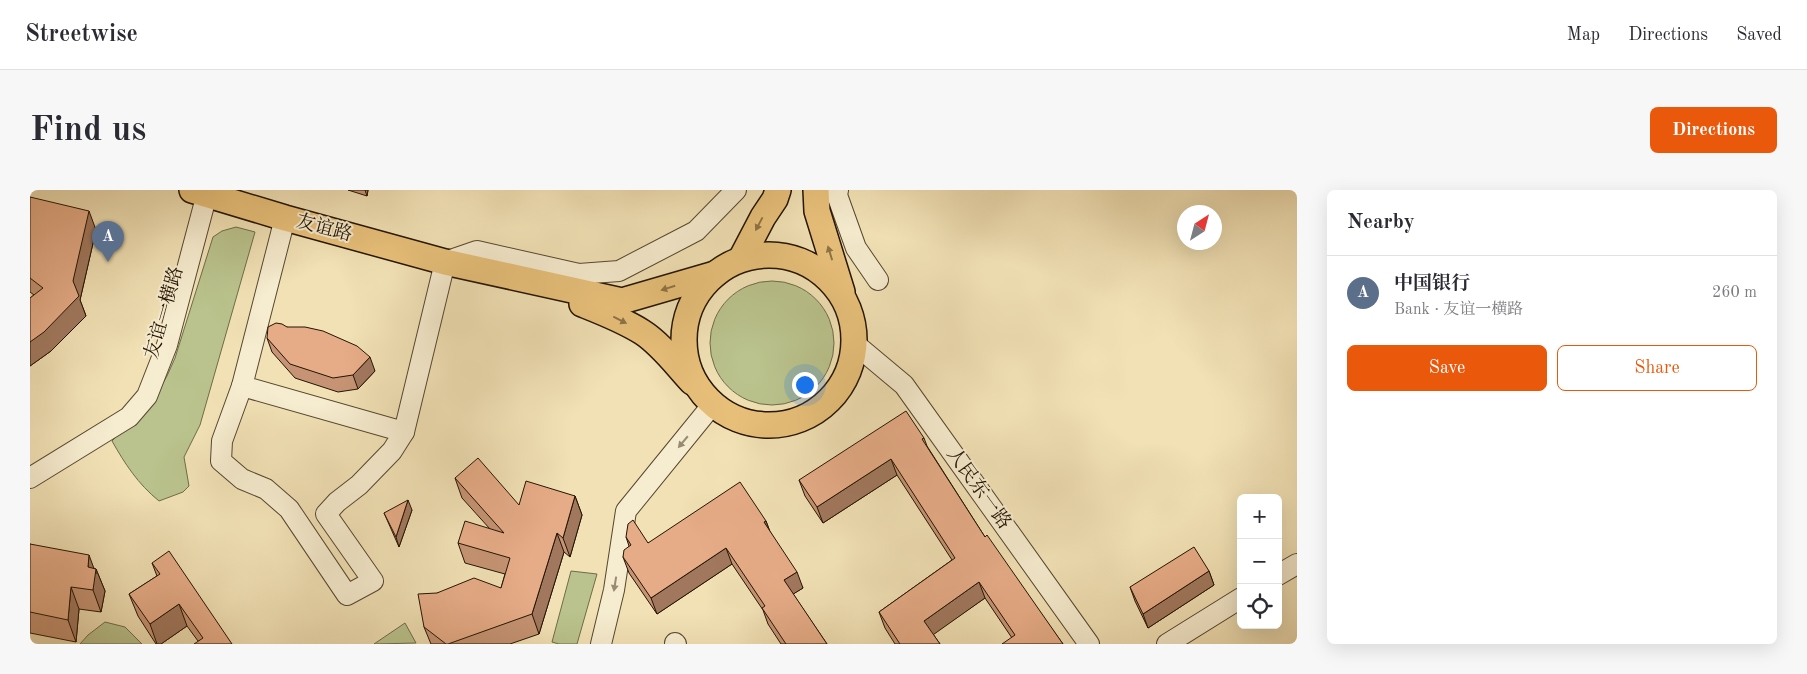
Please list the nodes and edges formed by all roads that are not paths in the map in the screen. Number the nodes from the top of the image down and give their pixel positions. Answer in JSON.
{"nodes":[{"id":1,"x":736,"y":190,"type":"edge"},
{"id":2,"x":778,"y":190,"type":"edge"},
{"id":3,"x":816,"y":190,"type":"edge"},
{"id":4,"x":838,"y":190,"type":"edge"},
{"id":5,"x":201,"y":192,"type":"edge"},
{"id":6,"x":285,"y":218,"type":"junction"},
{"id":7,"x":741,"y":259,"type":"junction"},
{"id":8,"x":452,"y":264,"type":"junction"},
{"id":9,"x":715,"y":274,"type":"junction"},
{"id":10,"x":878,"y":280,"type":"dead end"},
{"id":11,"x":845,"y":299,"type":"junction"},
{"id":12,"x":855,"y":344,"type":"junction"},
{"id":13,"x":242,"y":386,"type":"junction"},
{"id":14,"x":706,"y":396,"type":"junction"},
{"id":15,"x":404,"y":432,"type":"junction"},
{"id":16,"x":30,"y":466,"type":"edge"},
{"id":17,"x":30,"y":478,"type":"edge"},
{"id":18,"x":1297,"y":564,"type":"edge"},
{"id":19,"x":1282,"y":573,"type":"edge"},
{"id":20,"x":1237,"y":600,"type":"edge"},
{"id":21,"x":601,"y":642,"type":"edge"},
{"id":22,"x":1089,"y":644,"type":"edge"},
{"id":23,"x":1167,"y":644,"type":"edge"}],
"edges":[{"from":1,"to":8,"type":"street"},
{"from":2,"to":7,"type":"main road","one_way":true},
{"from":11,"to":3,"type":"main road","one_way":true},
{"from":4,"to":10,"type":"street"},
{"from":5,"to":6,"type":"main road","name":"友谊路"},
{"from":5,"to":16,"type":"street","name":"友谊一横路"},
{"from":5,"to":17,"type":"street","name":"友谊一横路"},
{"from":6,"to":8,"type":"main road","name":"友谊路"},
{"from":6,"to":13,"type":"street"},
{"from":7,"to":9,"type":"main road"},
{"from":7,"to":11,"type":"main road"},
{"from":9,"to":8,"type":"main road","name":"友谊路","one_way":true},
{"from":8,"to":14,"type":"main road","name":"友谊路","one_way":true},
{"from":8,"to":15,"type":"street"},
{"from":9,"to":14,"type":"main road"},
{"from":11,"to":12,"type":"main road"},
{"from":12,"to":14,"type":"main road"},
{"from":12,"to":22,"type":"street","name":"人民东一路"},
{"from":13,"to":15,"type":"street"},
{"from":13,"to":15,"type":"street"},
{"from":14,"to":21,"type":"street","one_way":true},
{"from":18,"to":19,"type":"street"},
{"from":20,"to":23,"type":"street"}]}
